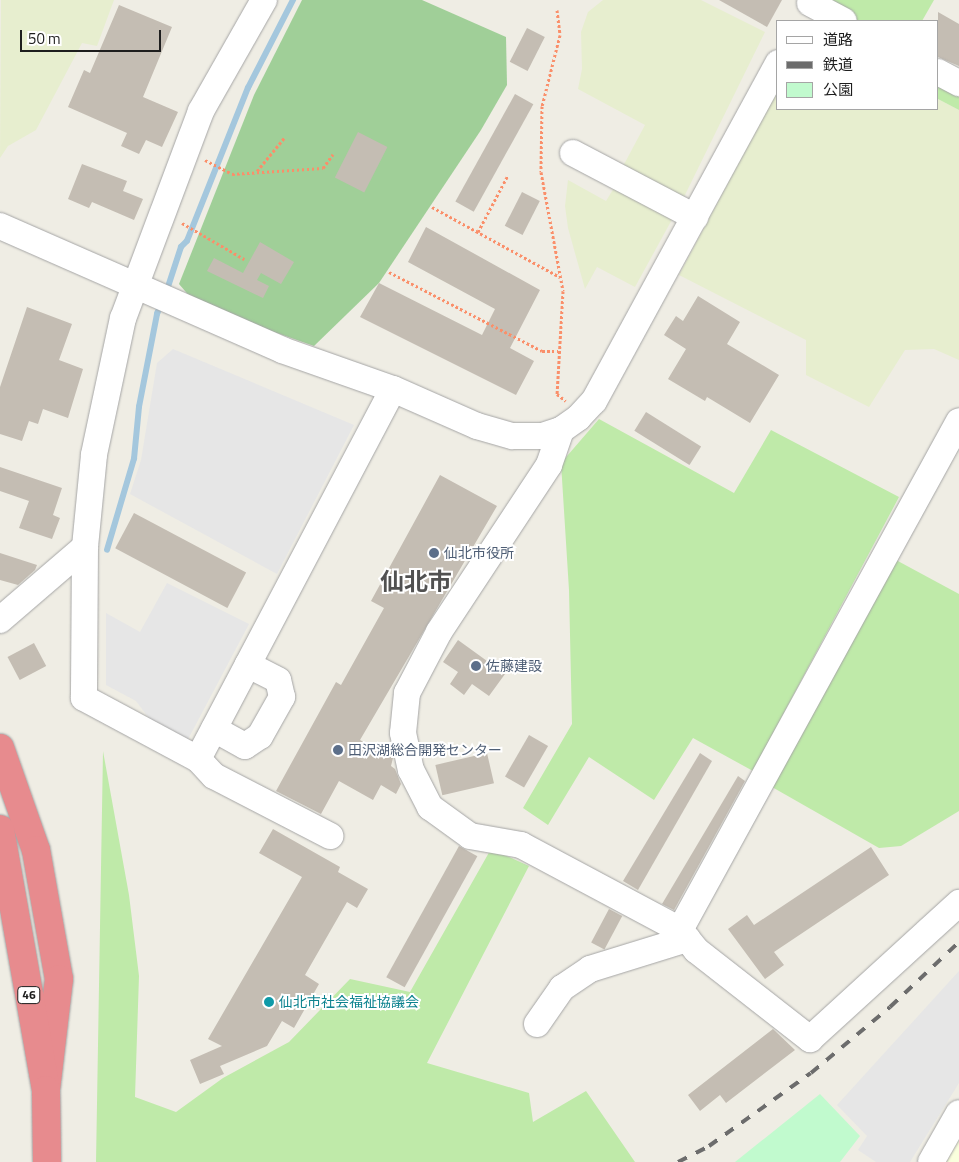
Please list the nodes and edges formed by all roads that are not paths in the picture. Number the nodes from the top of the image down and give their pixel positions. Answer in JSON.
{"nodes":[{"id":1,"x":264,"y":0,"type":"edge"},
{"id":2,"x":808,"y":8,"type":"edge"},
{"id":3,"x":841,"y":20,"type":"edge"},
{"id":4,"x":776,"y":67,"type":"edge"},
{"id":5,"x":939,"y":73,"type":"edge"},
{"id":6,"x":959,"y":83,"type":"edge"},
{"id":7,"x":573,"y":153,"type":"dead end"},
{"id":8,"x":695,"y":217,"type":"junction"},
{"id":9,"x":0,"y":226,"type":"edge"},
{"id":10,"x":134,"y":286,"type":"junction"},
{"id":11,"x":393,"y":389,"type":"junction"},
{"id":12,"x":959,"y":420,"type":"edge"},
{"id":13,"x":561,"y":430,"type":"junction"},
{"id":14,"x":85,"y":547,"type":"junction"},
{"id":15,"x":0,"y":620,"type":"edge"},
{"id":16,"x":248,"y":664,"type":"junction"},
{"id":17,"x":214,"y":729,"type":"junction"},
{"id":18,"x":0,"y":748,"type":"edge"},
{"id":19,"x":198,"y":759,"type":"junction"},
{"id":20,"x":0,"y":830,"type":"edge"},
{"id":21,"x":330,"y":836,"type":"dead end"},
{"id":22,"x":959,"y":903,"type":"edge"},
{"id":23,"x":0,"y":929,"type":"edge"},
{"id":24,"x":683,"y":934,"type":"junction"},
{"id":25,"x":537,"y":1024,"type":"dead end"},
{"id":26,"x":46,"y":1090,"type":"junction"},
{"id":27,"x":959,"y":1113,"type":"edge"},
{"id":28,"x":47,"y":1162,"type":"edge"},
{"id":29,"x":931,"y":1162,"type":"edge"}],
"edges":[{"from":1,"to":10,"type":"street"},
{"from":2,"to":3,"type":"street"},
{"from":4,"to":8,"type":"street"},
{"from":5,"to":6,"type":"street"},
{"from":7,"to":8,"type":"street"},
{"from":8,"to":13,"type":"street"},
{"from":9,"to":10,"type":"street"},
{"from":10,"to":11,"type":"street"},
{"from":10,"to":14,"type":"street"},
{"from":11,"to":13,"type":"street"},
{"from":11,"to":16,"type":"street"},
{"from":12,"to":24,"type":"street"},
{"from":13,"to":24,"type":"street"},
{"from":14,"to":15,"type":"street"},
{"from":14,"to":19,"type":"street"},
{"from":16,"to":17,"type":"street"},
{"from":16,"to":17,"type":"street"},
{"from":17,"to":19,"type":"street"},
{"from":18,"to":26,"type":"highway"},
{"from":19,"to":21,"type":"street"},
{"from":20,"to":26,"type":"highway","number":"46"},
{"from":22,"to":24,"type":"street"},
{"from":23,"to":26,"type":"highway"},
{"from":24,"to":25,"type":"street"},
{"from":26,"to":28,"type":"highway","number":"46"},
{"from":27,"to":29,"type":"street"}]}
